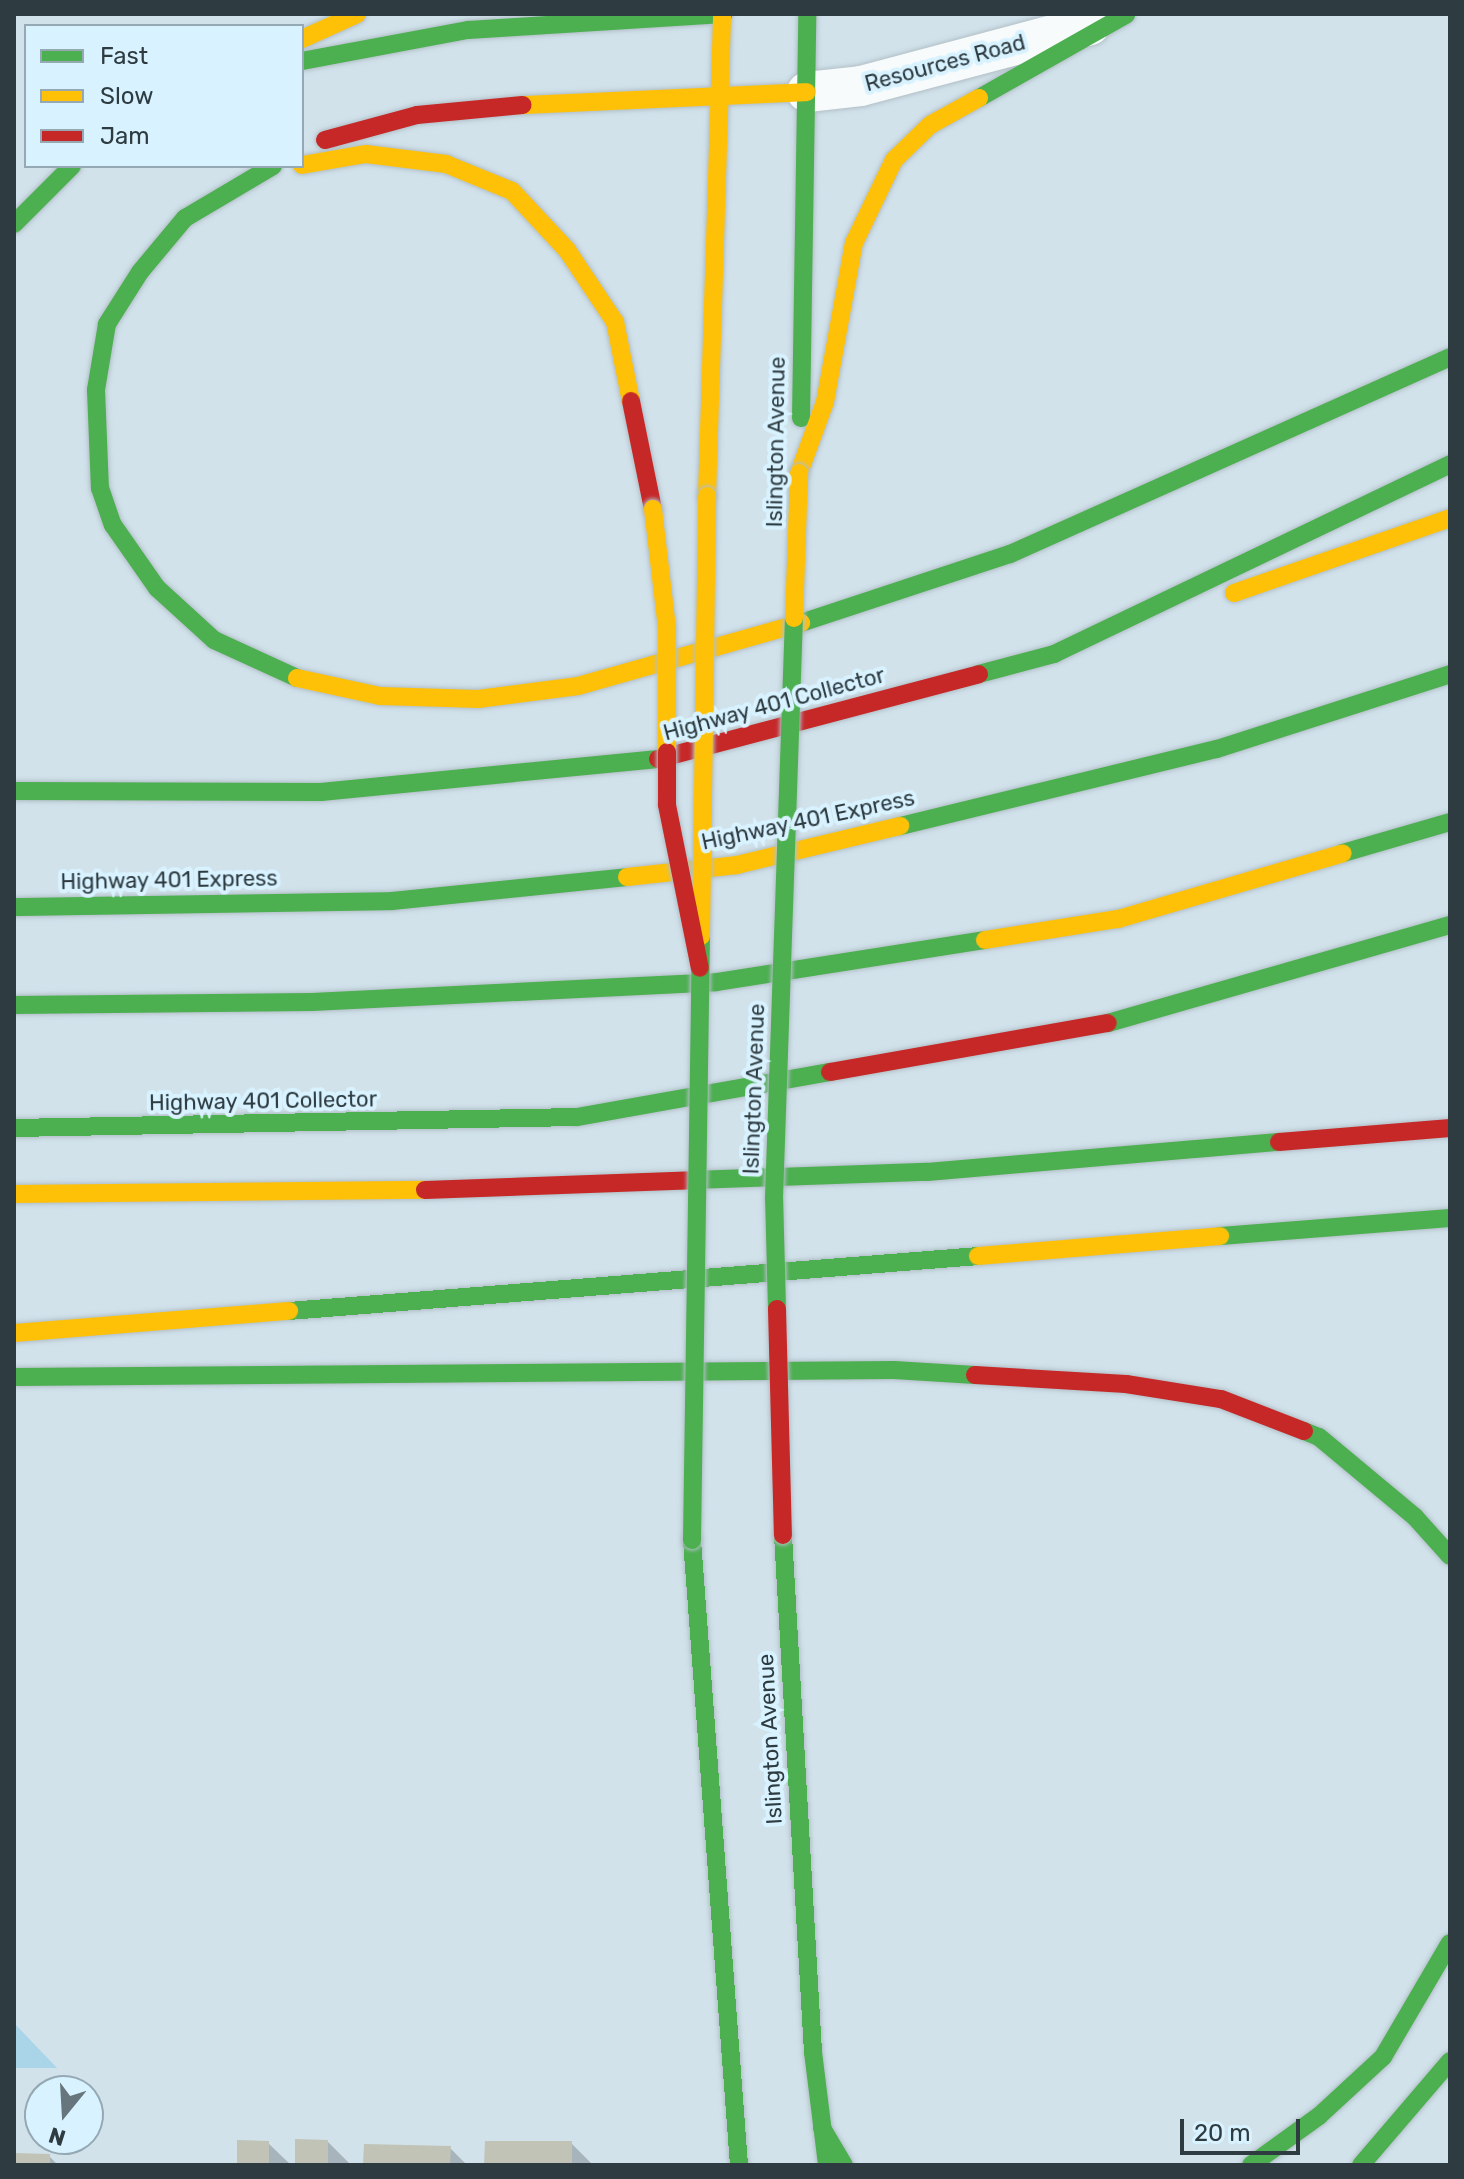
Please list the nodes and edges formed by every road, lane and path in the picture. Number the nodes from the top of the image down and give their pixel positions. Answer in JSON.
{"nodes":[{"id":1,"x":357,"y":14,"type":"edge"},
{"id":2,"x":723,"y":14,"type":"edge"},
{"id":3,"x":807,"y":14,"type":"edge"},
{"id":4,"x":1128,"y":15,"type":"edge"},
{"id":5,"x":304,"y":38,"type":"edge"},
{"id":6,"x":304,"y":61,"type":"edge"},
{"id":7,"x":807,"y":92,"type":"junction"},
{"id":8,"x":720,"y":97,"type":"junction"},
{"id":9,"x":304,"y":151,"type":"edge"},
{"id":10,"x":304,"y":165,"type":"edge"},
{"id":11,"x":70,"y":168,"type":"edge"},
{"id":12,"x":265,"y":170,"type":"edge"},
{"id":13,"x":14,"y":224,"type":"edge"},
{"id":14,"x":1450,"y":357,"type":"edge"},
{"id":15,"x":1450,"y":464,"type":"edge"},
{"id":16,"x":799,"y":473,"type":"junction"},
{"id":17,"x":1450,"y":518,"type":"edge"},
{"id":18,"x":1054,"y":654,"type":"junction"},
{"id":19,"x":1450,"y":674,"type":"edge"},
{"id":20,"x":1368,"y":680,"type":"dead end"},
{"id":21,"x":1217,"y":749,"type":"junction"},
{"id":22,"x":14,"y":791,"type":"edge"},
{"id":23,"x":1450,"y":822,"type":"edge"},
{"id":24,"x":14,"y":907,"type":"edge"},
{"id":25,"x":1450,"y":925,"type":"edge"},
{"id":26,"x":700,"y":968,"type":"junction"},
{"id":27,"x":14,"y":1005,"type":"edge"},
{"id":28,"x":14,"y":1128,"type":"edge"},
{"id":29,"x":1450,"y":1128,"type":"edge"},
{"id":30,"x":14,"y":1194,"type":"edge"},
{"id":31,"x":1450,"y":1218,"type":"edge"},
{"id":32,"x":14,"y":1333,"type":"edge"},
{"id":33,"x":14,"y":1377,"type":"edge"},
{"id":34,"x":1450,"y":1556,"type":"edge"},
{"id":35,"x":1450,"y":1943,"type":"edge"},
{"id":36,"x":1450,"y":2061,"type":"edge"},
{"id":37,"x":822,"y":2128,"type":"junction"},
{"id":38,"x":739,"y":2165,"type":"edge"},
{"id":39,"x":827,"y":2165,"type":"edge"},
{"id":40,"x":844,"y":2165,"type":"edge"},
{"id":41,"x":1251,"y":2165,"type":"edge"},
{"id":42,"x":1361,"y":2165,"type":"edge"}],
"edges":[{"from":1,"to":5,"type":"main road"},
{"from":2,"to":6,"type":"main road"},
{"from":2,"to":8,"type":"main road"},
{"from":3,"to":7,"type":"main road","name":"Islington Avenue"},
{"from":4,"to":7,"type":"street","name":"Resources Road"},
{"from":4,"to":16,"type":"main road"},
{"from":7,"to":8,"type":"main road"},
{"from":7,"to":16,"type":"main road","name":"Islington Avenue"},
{"from":8,"to":9,"type":"main road"},
{"from":8,"to":26,"type":"main road","bridge":true},
{"from":10,"to":26,"type":"main road","bridge":true},
{"from":11,"to":13,"type":"main road"},
{"from":12,"to":14,"type":"main road"},
{"from":15,"to":18,"type":"main road","name":"Highway 401 Collector"},
{"from":16,"to":37,"type":"main road","name":"Islington Avenue","bridge":true},
{"from":17,"to":18,"type":"main road"},
{"from":18,"to":22,"type":"main road","name":"Highway 401 Collector"},
{"from":19,"to":21,"type":"main road","name":"Highway 401 Express"},
{"from":20,"to":21,"type":"main road"},
{"from":21,"to":24,"type":"main road","name":"Highway 401 Express"},
{"from":23,"to":27,"type":"main road"},
{"from":25,"to":28,"type":"main road","name":"Highway 401 Collector"},
{"from":26,"to":38,"type":"main road","bridge":true},
{"from":29,"to":30,"type":"main road"},
{"from":31,"to":32,"type":"main road"},
{"from":33,"to":34,"type":"main road"},
{"from":35,"to":41,"type":"main road"},
{"from":36,"to":42,"type":"main road"},
{"from":37,"to":39,"type":"main road","name":"Islington Avenue"},
{"from":37,"to":40,"type":"main road"}]}
